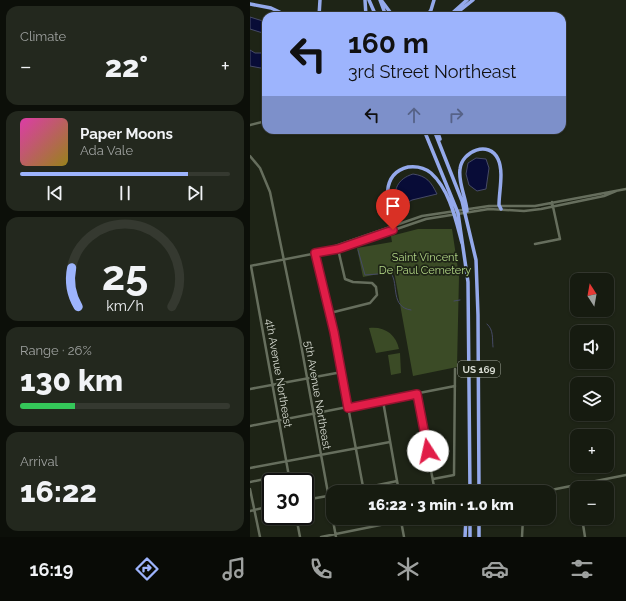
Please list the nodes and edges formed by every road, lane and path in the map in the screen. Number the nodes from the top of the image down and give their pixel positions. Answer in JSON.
{"nodes":[{"id":1,"x":320,"y":0,"type":"edge"},
{"id":2,"x":365,"y":0,"type":"edge"},
{"id":3,"x":369,"y":0,"type":"edge"},
{"id":4,"x":381,"y":0,"type":"edge"},
{"id":5,"x":434,"y":0,"type":"edge"},
{"id":6,"x":468,"y":0,"type":"edge"},
{"id":7,"x":472,"y":0,"type":"edge"},
{"id":8,"x":250,"y":4,"type":"edge"},
{"id":9,"x":279,"y":12,"type":"edge"},
{"id":10,"x":319,"y":12,"type":"edge"},
{"id":11,"x":366,"y":12,"type":"edge"},
{"id":12,"x":374,"y":12,"type":"edge"},
{"id":13,"x":385,"y":12,"type":"edge"},
{"id":14,"x":390,"y":12,"type":"edge"},
{"id":15,"x":430,"y":12,"type":"edge"},
{"id":16,"x":454,"y":12,"type":"edge"},
{"id":17,"x":458,"y":12,"type":"edge"},
{"id":18,"x":262,"y":122,"type":"edge"},
{"id":19,"x":250,"y":125,"type":"edge"},
{"id":20,"x":425,"y":134,"type":"edge"},
{"id":21,"x":437,"y":134,"type":"edge"},
{"id":22,"x":250,"y":156,"type":"edge"},
{"id":23,"x":626,"y":189,"type":"edge"},
{"id":24,"x":616,"y":191,"type":"junction"},
{"id":25,"x":552,"y":202,"type":"junction"},
{"id":26,"x":500,"y":207,"type":"junction"},
{"id":27,"x":553,"y":207,"type":"junction"},
{"id":28,"x":443,"y":214,"type":"junction"},
{"id":29,"x":469,"y":222,"type":"junction"},
{"id":30,"x":392,"y":226,"type":"junction"},
{"id":31,"x":393,"y":230,"type":"junction"},
{"id":32,"x":535,"y":244,"type":"dead end"},
{"id":33,"x":338,"y":249,"type":"junction"},
{"id":34,"x":315,"y":253,"type":"junction"},
{"id":35,"x":284,"y":259,"type":"junction"},
{"id":36,"x":466,"y":262,"type":"junction"},
{"id":37,"x":251,"y":266,"type":"edge"},
{"id":38,"x":330,"y":313,"type":"junction"},
{"id":39,"x":455,"y":369,"type":"dead end"},
{"id":40,"x":342,"y":372,"type":"junction"},
{"id":41,"x":307,"y":379,"type":"junction"},
{"id":42,"x":273,"y":386,"type":"junction"},
{"id":43,"x":455,"y":386,"type":"junction"},
{"id":44,"x":250,"y":389,"type":"edge"},
{"id":45,"x":417,"y":394,"type":"junction"},
{"id":46,"x":382,"y":401,"type":"junction"},
{"id":47,"x":348,"y":408,"type":"junction"},
{"id":48,"x":314,"y":414,"type":"junction"},
{"id":49,"x":279,"y":420,"type":"junction"},
{"id":50,"x":250,"y":426,"type":"edge"},
{"id":51,"x":390,"y":442,"type":"junction"},
{"id":52,"x":356,"y":450,"type":"junction"},
{"id":53,"x":321,"y":456,"type":"junction"},
{"id":54,"x":287,"y":462,"type":"junction"},
{"id":55,"x":250,"y":468,"type":"edge"},
{"id":56,"x":289,"y":473,"type":"edge"},
{"id":57,"x":626,"y":475,"type":"edge"},
{"id":58,"x":433,"y":479,"type":"junction"},
{"id":59,"x":262,"y":480,"type":"edge"},
{"id":60,"x":397,"y":481,"type":"junction"},
{"id":61,"x":596,"y":481,"type":"edge"},
{"id":62,"x":250,"y":482,"type":"edge"},
{"id":63,"x":326,"y":485,"type":"edge"},
{"id":64,"x":362,"y":485,"type":"edge"},
{"id":65,"x":378,"y":485,"type":"edge"},
{"id":66,"x":398,"y":485,"type":"edge"},
{"id":67,"x":434,"y":485,"type":"edge"},
{"id":68,"x":470,"y":485,"type":"edge"},
{"id":69,"x":479,"y":485,"type":"edge"},
{"id":70,"x":570,"y":486,"type":"edge"},
{"id":71,"x":556,"y":489,"type":"edge"},
{"id":72,"x":250,"y":490,"type":"edge"},
{"id":73,"x":326,"y":496,"type":"edge"},
{"id":74,"x":314,"y":498,"type":"edge"},
{"id":75,"x":262,"y":508,"type":"edge"},
{"id":76,"x":254,"y":510,"type":"junction"},
{"id":77,"x":250,"y":511,"type":"edge"},
{"id":78,"x":298,"y":525,"type":"edge"},
{"id":79,"x":334,"y":525,"type":"edge"},
{"id":80,"x":379,"y":525,"type":"edge"},
{"id":81,"x":403,"y":525,"type":"edge"},
{"id":82,"x":466,"y":525,"type":"edge"},
{"id":83,"x":470,"y":525,"type":"edge"},
{"id":84,"x":479,"y":525,"type":"edge"},
{"id":85,"x":523,"y":525,"type":"edge"},
{"id":86,"x":583,"y":525,"type":"edge"},
{"id":87,"x":370,"y":527,"type":"joint"},
{"id":88,"x":336,"y":536,"type":"edge"},
{"id":89,"x":260,"y":537,"type":"edge"},
{"id":90,"x":300,"y":537,"type":"edge"},
{"id":91,"x":321,"y":537,"type":"edge"},
{"id":92,"x":404,"y":537,"type":"edge"},
{"id":93,"x":465,"y":537,"type":"edge"},
{"id":94,"x":470,"y":537,"type":"edge"},
{"id":95,"x":479,"y":537,"type":"edge"},
{"id":96,"x":522,"y":537,"type":"edge"},
{"id":97,"x":585,"y":537,"type":"edge"}],
"edges":[{"from":1,"to":10,"type":"highway"},
{"from":2,"to":11,"type":"highway"},
{"from":3,"to":12,"type":"highway"},
{"from":4,"to":13,"type":"highway"},
{"from":4,"to":14,"type":"highway"},
{"from":5,"to":15,"type":"highway"},
{"from":6,"to":16,"type":"highway"},
{"from":7,"to":17,"type":"highway"},
{"from":8,"to":9,"type":"highway"},
{"from":18,"to":19,"type":"street"},
{"from":20,"to":36,"type":"highway","number":"US 169"},
{"from":21,"to":29,"type":"highway","number":"US 169"},
{"from":22,"to":35,"type":"street","name":"5th Avenue Northeast"},
{"from":23,"to":24,"type":"street"},
{"from":24,"to":25,"type":"street"},
{"from":24,"to":27,"type":"street"},
{"from":25,"to":26,"type":"street"},
{"from":25,"to":27,"type":"street"},
{"from":26,"to":27,"type":"street"},
{"from":26,"to":28,"type":"street"},
{"from":26,"to":29,"type":"highway"},
{"from":27,"to":32,"type":"street"},
{"from":28,"to":30,"type":"street"},
{"from":28,"to":31,"type":"street"},
{"from":29,"to":69,"type":"highway","number":"US 169"},
{"from":30,"to":31,"type":"highway"},
{"from":30,"to":34,"type":"street"},
{"from":30,"to":36,"type":"highway"},
{"from":31,"to":33,"type":"street"},
{"from":33,"to":34,"type":"street"},
{"from":33,"to":38,"type":"street"},
{"from":34,"to":35,"type":"street"},
{"from":34,"to":38,"type":"street"},
{"from":35,"to":37,"type":"street"},
{"from":35,"to":41,"type":"street","name":"5th Avenue Northeast"},
{"from":36,"to":68,"type":"highway","number":"US 169"},
{"from":37,"to":42,"type":"street","name":"4th Avenue Northeast"},
{"from":38,"to":40,"type":"street"},
{"from":39,"to":43,"type":"street"},
{"from":40,"to":41,"type":"street"},
{"from":40,"to":47,"type":"street"},
{"from":41,"to":42,"type":"street"},
{"from":41,"to":48,"type":"street","name":"5th Avenue Northeast"},
{"from":42,"to":44,"type":"street"},
{"from":42,"to":49,"type":"street","name":"4th Avenue Northeast"},
{"from":43,"to":45,"type":"street"},
{"from":43,"to":58,"type":"street"},
{"from":45,"to":46,"type":"street"},
{"from":45,"to":58,"type":"street"},
{"from":46,"to":47,"type":"street"},
{"from":46,"to":51,"type":"street"},
{"from":47,"to":48,"type":"street"},
{"from":47,"to":52,"type":"street"},
{"from":48,"to":49,"type":"street"},
{"from":48,"to":53,"type":"street","name":"5th Avenue Northeast"},
{"from":49,"to":50,"type":"street"},
{"from":49,"to":54,"type":"street","name":"4th Avenue Northeast"},
{"from":51,"to":52,"type":"street"},
{"from":51,"to":60,"type":"street"},
{"from":52,"to":53,"type":"street"},
{"from":52,"to":64,"type":"street"},
{"from":53,"to":54,"type":"street"},
{"from":53,"to":63,"type":"street","name":"5th Avenue Northeast"},
{"from":54,"to":55,"type":"street"},
{"from":54,"to":56,"type":"street","name":"4th Avenue Northeast"},
{"from":57,"to":61,"type":"street"},
{"from":58,"to":67,"type":"street"},
{"from":59,"to":62,"type":"street"},
{"from":60,"to":65,"type":"street"},
{"from":60,"to":66,"type":"street"},
{"from":70,"to":71,"type":"street"},
{"from":72,"to":76,"type":"street"},
{"from":73,"to":74,"type":"street"},
{"from":75,"to":76,"type":"street"},
{"from":76,"to":77,"type":"street"},
{"from":76,"to":89,"type":"street"},
{"from":78,"to":90,"type":"street"},
{"from":79,"to":88,"type":"street","name":"5th Avenue Northeast"},
{"from":80,"to":87,"type":"street"},
{"from":81,"to":92,"type":"street"},
{"from":82,"to":93,"type":"highway"},
{"from":83,"to":94,"type":"highway"},
{"from":84,"to":95,"type":"highway"},
{"from":85,"to":96,"type":"street"},
{"from":86,"to":97,"type":"street"},
{"from":87,"to":88,"type":"street"},
{"from":88,"to":91,"type":"street"}]}
